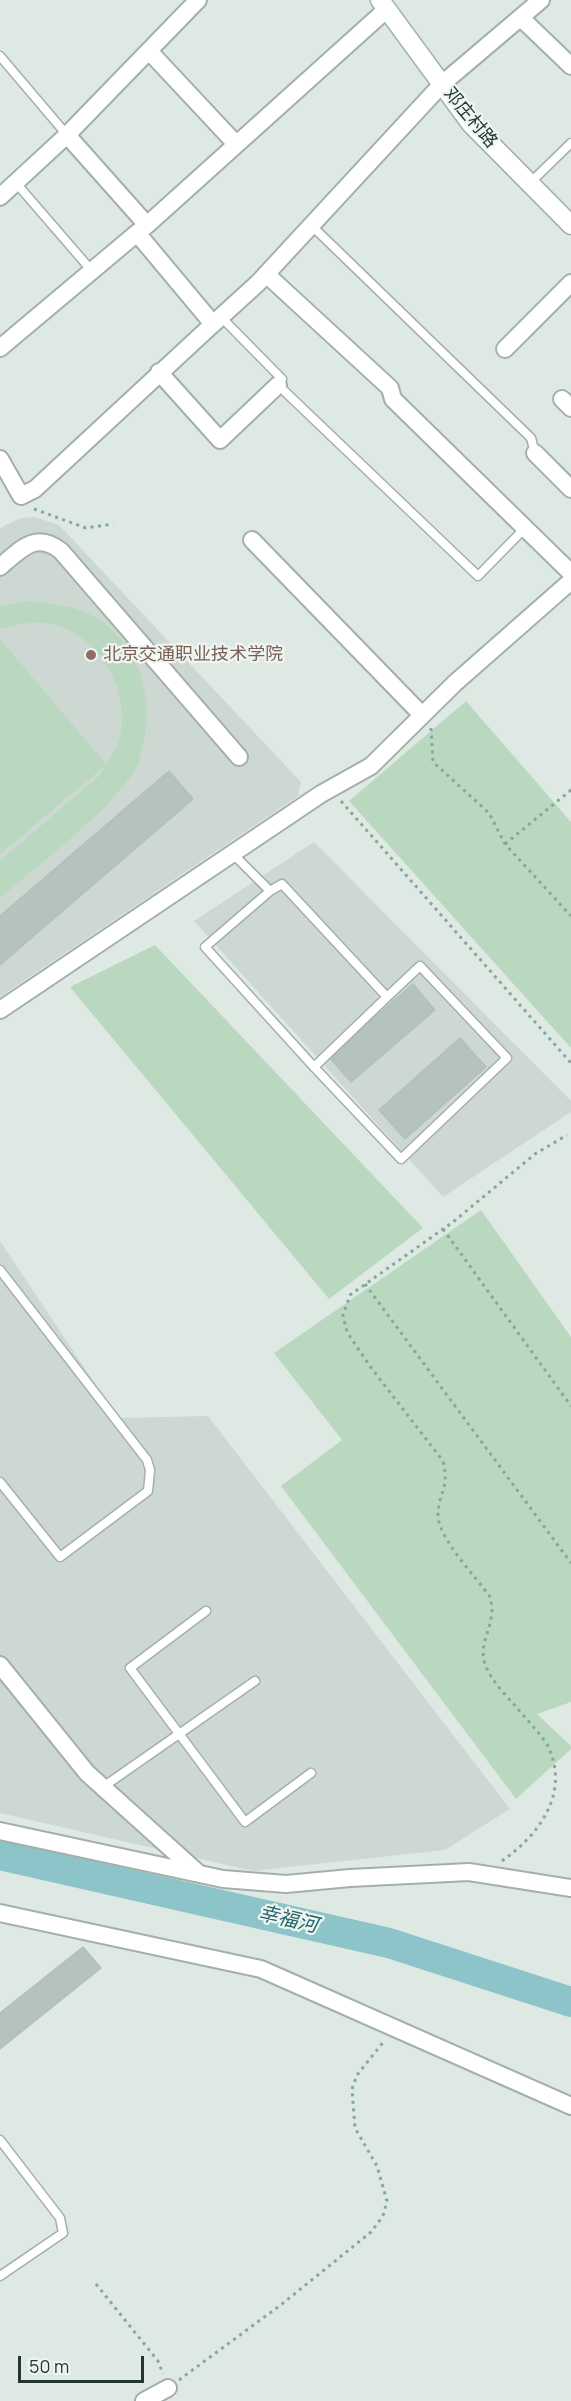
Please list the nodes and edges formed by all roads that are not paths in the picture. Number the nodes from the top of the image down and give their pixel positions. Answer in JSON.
{"nodes":[{"id":1,"x":541,"y":0,"type":"edge"},
{"id":2,"x":191,"y":3,"type":"edge"},
{"id":3,"x":384,"y":4,"type":"edge"},
{"id":4,"x":521,"y":18,"type":"junction"},
{"id":5,"x":149,"y":51,"type":"junction"},
{"id":6,"x":0,"y":56,"type":"edge"},
{"id":7,"x":571,"y":66,"type":"edge"},
{"id":8,"x":442,"y":84,"type":"junction"},
{"id":9,"x":67,"y":135,"type":"junction"},
{"id":10,"x":571,"y":142,"type":"edge"},
{"id":11,"x":236,"y":144,"type":"junction"},
{"id":12,"x":16,"y":183,"type":"junction"},
{"id":13,"x":530,"y":183,"type":"junction"},
{"id":14,"x":0,"y":197,"type":"edge"},
{"id":15,"x":311,"y":225,"type":"junction"},
{"id":16,"x":571,"y":225,"type":"edge"},
{"id":17,"x":142,"y":229,"type":"junction"},
{"id":18,"x":92,"y":271,"type":"junction"},
{"id":19,"x":266,"y":274,"type":"junction"},
{"id":20,"x":571,"y":283,"type":"edge"},
{"id":21,"x":216,"y":320,"type":"junction"},
{"id":22,"x":0,"y":348,"type":"edge"},
{"id":23,"x":505,"y":349,"type":"dead end"},
{"id":24,"x":159,"y":372,"type":"junction"},
{"id":25,"x":278,"y":385,"type":"junction"},
{"id":26,"x":535,"y":453,"type":"joint"},
{"id":27,"x":0,"y":459,"type":"edge"},
{"id":28,"x":571,"y":489,"type":"edge"},
{"id":29,"x":525,"y":528,"type":"junction"},
{"id":30,"x":252,"y":540,"type":"dead end"},
{"id":31,"x":0,"y":567,"type":"edge"},
{"id":32,"x":571,"y":573,"type":"edge"},
{"id":33,"x":571,"y":581,"type":"edge"},
{"id":34,"x":422,"y":715,"type":"junction"},
{"id":35,"x":239,"y":757,"type":"dead end"},
{"id":36,"x":232,"y":853,"type":"junction"},
{"id":37,"x":270,"y":891,"type":"junction"},
{"id":38,"x":387,"y":997,"type":"junction"},
{"id":39,"x":0,"y":1010,"type":"edge"},
{"id":40,"x":314,"y":1066,"type":"junction"},
{"id":41,"x":0,"y":1270,"type":"edge"},
{"id":42,"x":0,"y":1482,"type":"edge"},
{"id":43,"x":206,"y":1611,"type":"dead end"},
{"id":44,"x":0,"y":1665,"type":"edge"},
{"id":45,"x":255,"y":1681,"type":"dead end"},
{"id":46,"x":179,"y":1734,"type":"junction"},
{"id":47,"x":311,"y":1773,"type":"dead end"},
{"id":48,"x":102,"y":1788,"type":"junction"},
{"id":49,"x":0,"y":1831,"type":"edge"},
{"id":50,"x":203,"y":1875,"type":"junction"},
{"id":51,"x":571,"y":1888,"type":"edge"},
{"id":52,"x":0,"y":1913,"type":"edge"},
{"id":53,"x":571,"y":2106,"type":"edge"},
{"id":54,"x":0,"y":2140,"type":"edge"},
{"id":55,"x":0,"y":2276,"type":"edge"},
{"id":56,"x":168,"y":2388,"type":"road end"},
{"id":57,"x":144,"y":2401,"type":"edge"}],
"edges":[{"from":1,"to":4,"type":"street"},
{"from":2,"to":5,"type":"street"},
{"from":3,"to":8,"type":"street","name":"邓庄村路"},
{"from":3,"to":11,"type":"street"},
{"from":4,"to":7,"type":"street"},
{"from":4,"to":8,"type":"street"},
{"from":5,"to":9,"type":"street"},
{"from":5,"to":11,"type":"street"},
{"from":6,"to":9,"type":"lane"},
{"from":8,"to":13,"type":"street","name":"邓庄村路"},
{"from":8,"to":15,"type":"street"},
{"from":9,"to":12,"type":"street"},
{"from":9,"to":17,"type":"street"},
{"from":10,"to":13,"type":"lane"},
{"from":11,"to":17,"type":"street"},
{"from":12,"to":14,"type":"street"},
{"from":12,"to":18,"type":"lane"},
{"from":13,"to":16,"type":"street","name":"邓庄村路"},
{"from":15,"to":19,"type":"street"},
{"from":15,"to":26,"type":"lane"},
{"from":17,"to":18,"type":"street"},
{"from":17,"to":21,"type":"street"},
{"from":18,"to":22,"type":"street"},
{"from":19,"to":21,"type":"street"},
{"from":19,"to":29,"type":"street"},
{"from":20,"to":23,"type":"street"},
{"from":21,"to":24,"type":"street"},
{"from":21,"to":25,"type":"lane"},
{"from":24,"to":25,"type":"street"},
{"from":24,"to":27,"type":"street"},
{"from":25,"to":29,"type":"lane"},
{"from":26,"to":28,"type":"street"},
{"from":29,"to":32,"type":"street"},
{"from":30,"to":34,"type":"street"},
{"from":31,"to":35,"type":"street"},
{"from":33,"to":34,"type":"street"},
{"from":34,"to":36,"type":"street"},
{"from":36,"to":37,"type":"lane"},
{"from":36,"to":39,"type":"street"},
{"from":37,"to":38,"type":"lane"},
{"from":37,"to":40,"type":"lane"},
{"from":38,"to":40,"type":"lane"},
{"from":38,"to":40,"type":"lane"},
{"from":41,"to":42,"type":"lane"},
{"from":43,"to":46,"type":"lane"},
{"from":44,"to":48,"type":"street"},
{"from":45,"to":46,"type":"lane"},
{"from":46,"to":47,"type":"lane"},
{"from":46,"to":48,"type":"lane"},
{"from":48,"to":50,"type":"street"},
{"from":49,"to":50,"type":"street"},
{"from":50,"to":51,"type":"street"},
{"from":52,"to":53,"type":"street"},
{"from":54,"to":55,"type":"lane"},
{"from":56,"to":57,"type":"street"}]}
